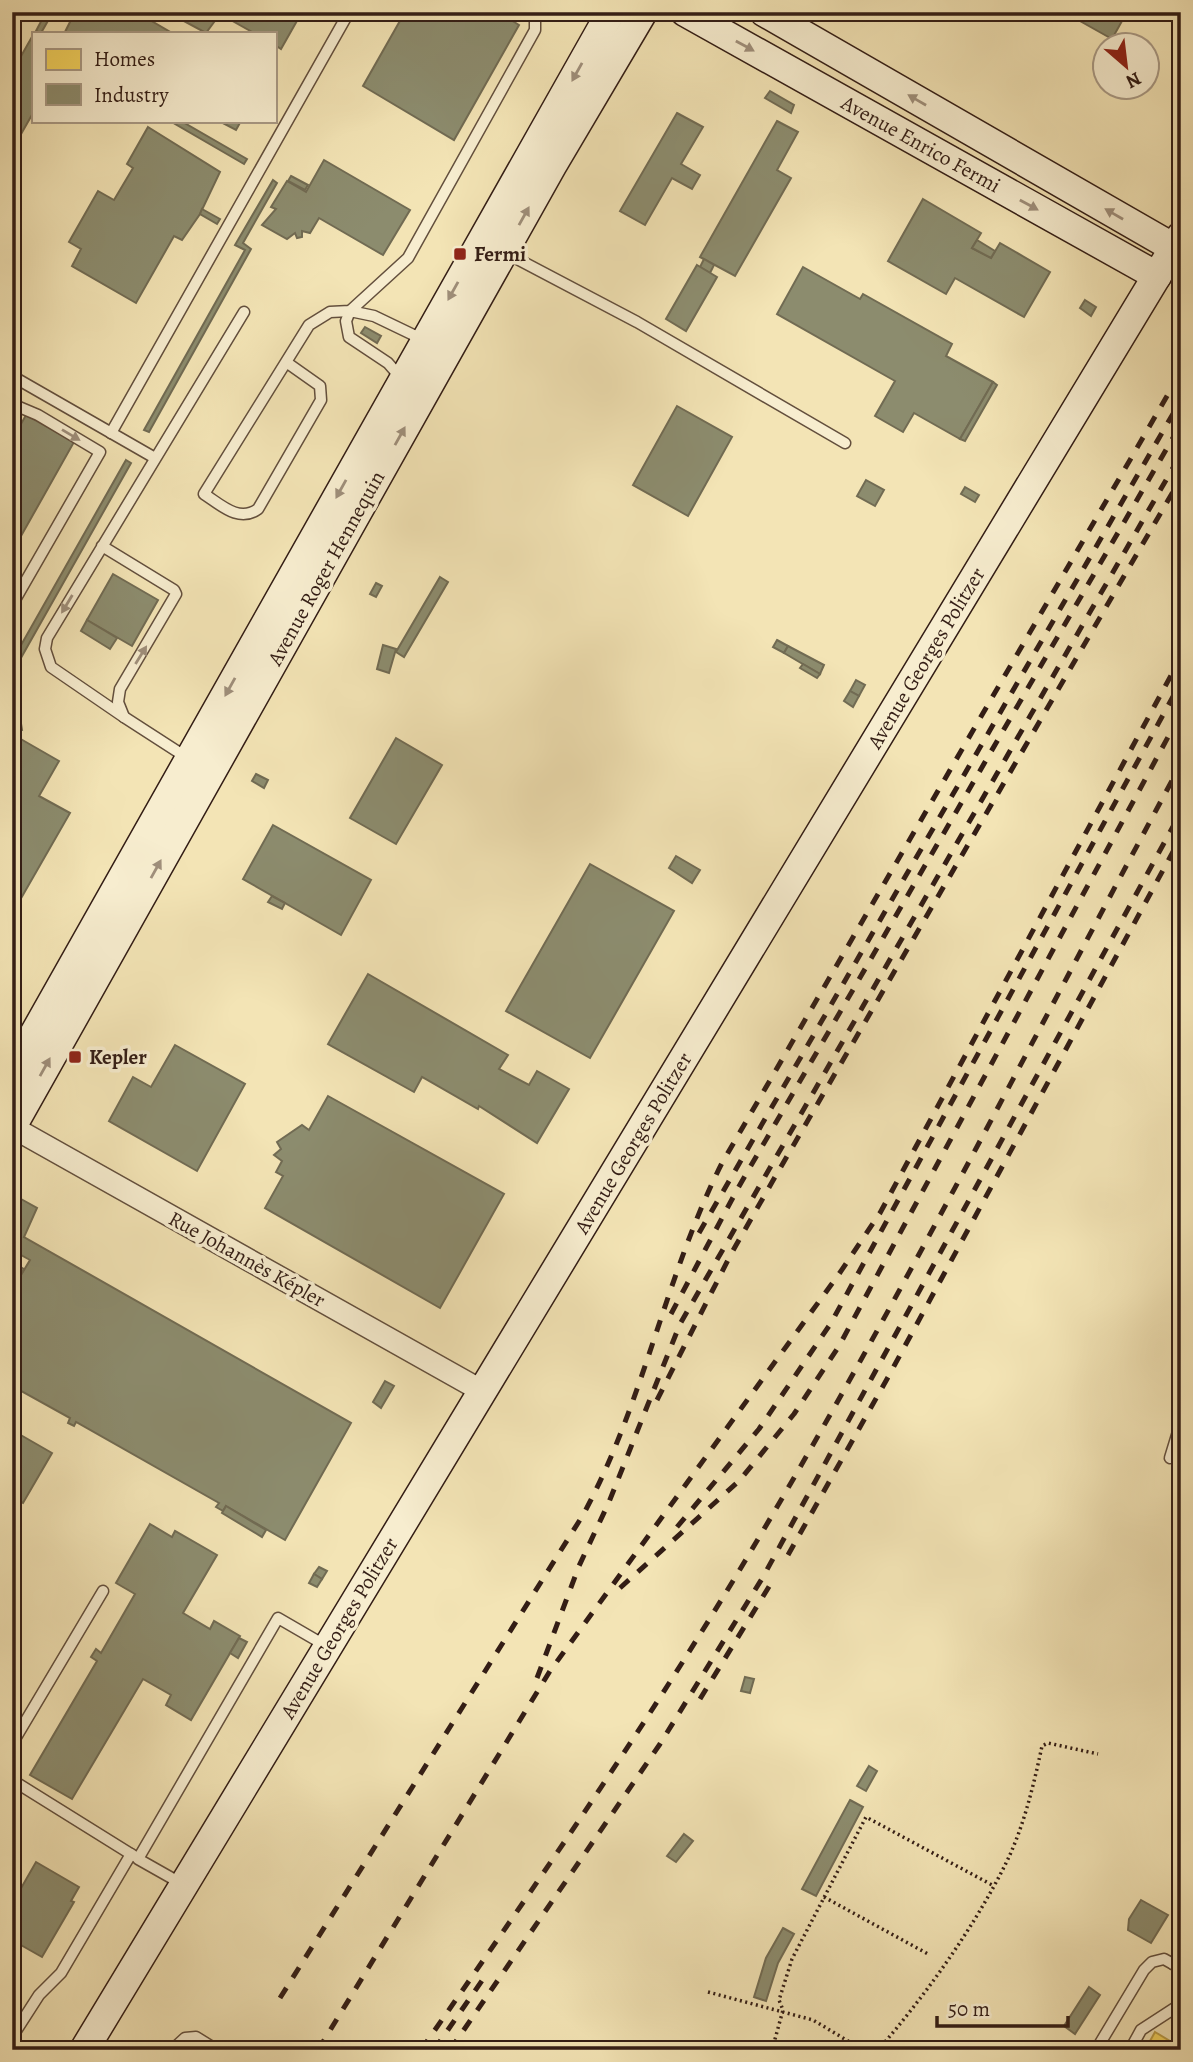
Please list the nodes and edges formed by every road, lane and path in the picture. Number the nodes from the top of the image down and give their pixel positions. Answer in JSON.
{"nodes":[{"id":1,"x":349,"y":12,"type":"edge"},
{"id":2,"x":535,"y":12,"type":"edge"},
{"id":3,"x":611,"y":12,"type":"edge"},
{"id":4,"x":643,"y":12,"type":"edge"},
{"id":5,"x":685,"y":12,"type":"edge"},
{"id":6,"x":764,"y":12,"type":"edge"},
{"id":7,"x":1177,"y":242,"type":"edge"},
{"id":8,"x":504,"y":252,"type":"junction"},
{"id":9,"x":1157,"y":276,"type":"junction"},
{"id":10,"x":350,"y":311,"type":"junction"},
{"id":11,"x":244,"y":312,"type":"dead end"},
{"id":12,"x":425,"y":341,"type":"junction"},
{"id":13,"x":286,"y":362,"type":"junction"},
{"id":14,"x":12,"y":376,"type":"edge"},
{"id":15,"x":403,"y":380,"type":"junction"},
{"id":16,"x":12,"y":404,"type":"edge"},
{"id":17,"x":111,"y":433,"type":"junction"},
{"id":18,"x":845,"y":443,"type":"dead end"},
{"id":19,"x":155,"y":458,"type":"junction"},
{"id":20,"x":102,"y":546,"type":"junction"},
{"id":21,"x":12,"y":606,"type":"edge"},
{"id":22,"x":124,"y":717,"type":"junction"},
{"id":23,"x":190,"y":759,"type":"junction"},
{"id":24,"x":12,"y":1072,"type":"edge"},
{"id":25,"x":12,"y":1127,"type":"edge"},
{"id":26,"x":482,"y":1391,"type":"junction"},
{"id":27,"x":1181,"y":1422,"type":"edge"},
{"id":28,"x":1170,"y":1458,"type":"dead end"},
{"id":29,"x":103,"y":1591,"type":"dead end"},
{"id":30,"x":328,"y":1647,"type":"junction"},
{"id":31,"x":12,"y":1745,"type":"edge"},
{"id":32,"x":1098,"y":1754,"type":"dead end"},
{"id":33,"x":12,"y":1780,"type":"edge"},
{"id":34,"x":134,"y":1856,"type":"junction"},
{"id":35,"x":184,"y":1885,"type":"junction"},
{"id":36,"x":993,"y":1886,"type":"junction"},
{"id":37,"x":824,"y":1897,"type":"junction"},
{"id":38,"x":1181,"y":1951,"type":"edge"},
{"id":39,"x":928,"y":1954,"type":"dead end"},
{"id":40,"x":1177,"y":1966,"type":"edge"},
{"id":41,"x":708,"y":1992,"type":"dead end"},
{"id":42,"x":1181,"y":2004,"type":"edge"},
{"id":43,"x":783,"y":2010,"type":"junction"},
{"id":44,"x":12,"y":2037,"type":"edge"},
{"id":45,"x":84,"y":2050,"type":"edge"},
{"id":46,"x":172,"y":2050,"type":"edge"},
{"id":47,"x":217,"y":2050,"type":"edge"},
{"id":48,"x":772,"y":2050,"type":"edge"},
{"id":49,"x":863,"y":2050,"type":"edge"},
{"id":50,"x":878,"y":2050,"type":"edge"},
{"id":51,"x":1096,"y":2050,"type":"edge"},
{"id":52,"x":1130,"y":2050,"type":"edge"}],
"edges":[{"from":1,"to":17,"type":"lane"},
{"from":2,"to":10,"type":"lane"},
{"from":3,"to":12,"type":"street","name":"Avenue Roger Hennequin","one_way":true},
{"from":8,"to":4,"type":"street","name":"Avenue Roger Hennequin","one_way":true},
{"from":5,"to":9,"type":"street","name":"Avenue Enrico Fermi","one_way":true},
{"from":7,"to":6,"type":"street","name":"Avenue Enrico Fermi","one_way":true},
{"from":7,"to":9,"type":"street","name":"Avenue Georges Politzer"},
{"from":8,"to":18,"type":"lane"},
{"from":25,"to":8,"type":"street","name":"Avenue Roger Hennequin","one_way":true},
{"from":9,"to":26,"type":"street","name":"Avenue Georges Politzer"},
{"from":10,"to":12,"type":"lane"},
{"from":10,"to":13,"type":"lane"},
{"from":10,"to":15,"type":"lane"},
{"from":11,"to":19,"type":"lane"},
{"from":12,"to":15,"type":"street","name":"Avenue Roger Hennequin"},
{"from":13,"to":13,"type":"lane"},
{"from":14,"to":17,"type":"lane"},
{"from":15,"to":23,"type":"street","name":"Avenue Roger Hennequin","one_way":true},
{"from":16,"to":21,"type":"lane","one_way":true},
{"from":17,"to":19,"type":"lane"},
{"from":19,"to":20,"type":"lane"},
{"from":20,"to":22,"type":"lane","one_way":true},
{"from":22,"to":20,"type":"lane","one_way":true},
{"from":22,"to":23,"type":"lane"},
{"from":23,"to":24,"type":"street","name":"Avenue Roger Hennequin"},
{"from":25,"to":26,"type":"street","name":"Rue Johannès Képler"},
{"from":26,"to":30,"type":"street","name":"Avenue Georges Politzer"},
{"from":27,"to":28,"type":"lane"},
{"from":29,"to":31,"type":"lane"},
{"from":30,"to":34,"type":"lane"},
{"from":30,"to":35,"type":"street","name":"Avenue Georges Politzer"},
{"from":32,"to":36,"type":"path"},
{"from":33,"to":34,"type":"lane"},
{"from":34,"to":35,"type":"lane"},
{"from":34,"to":44,"type":"lane"},
{"from":35,"to":45,"type":"street","name":"Avenue Georges Politzer"},
{"from":36,"to":37,"type":"path"},
{"from":36,"to":50,"type":"path"},
{"from":37,"to":39,"type":"path"},
{"from":37,"to":43,"type":"path"},
{"from":38,"to":40,"type":"lane"},
{"from":40,"to":51,"type":"lane"},
{"from":41,"to":43,"type":"path"},
{"from":42,"to":52,"type":"lane"},
{"from":43,"to":48,"type":"path"},
{"from":43,"to":49,"type":"path"},
{"from":46,"to":47,"type":"lane"}]}
